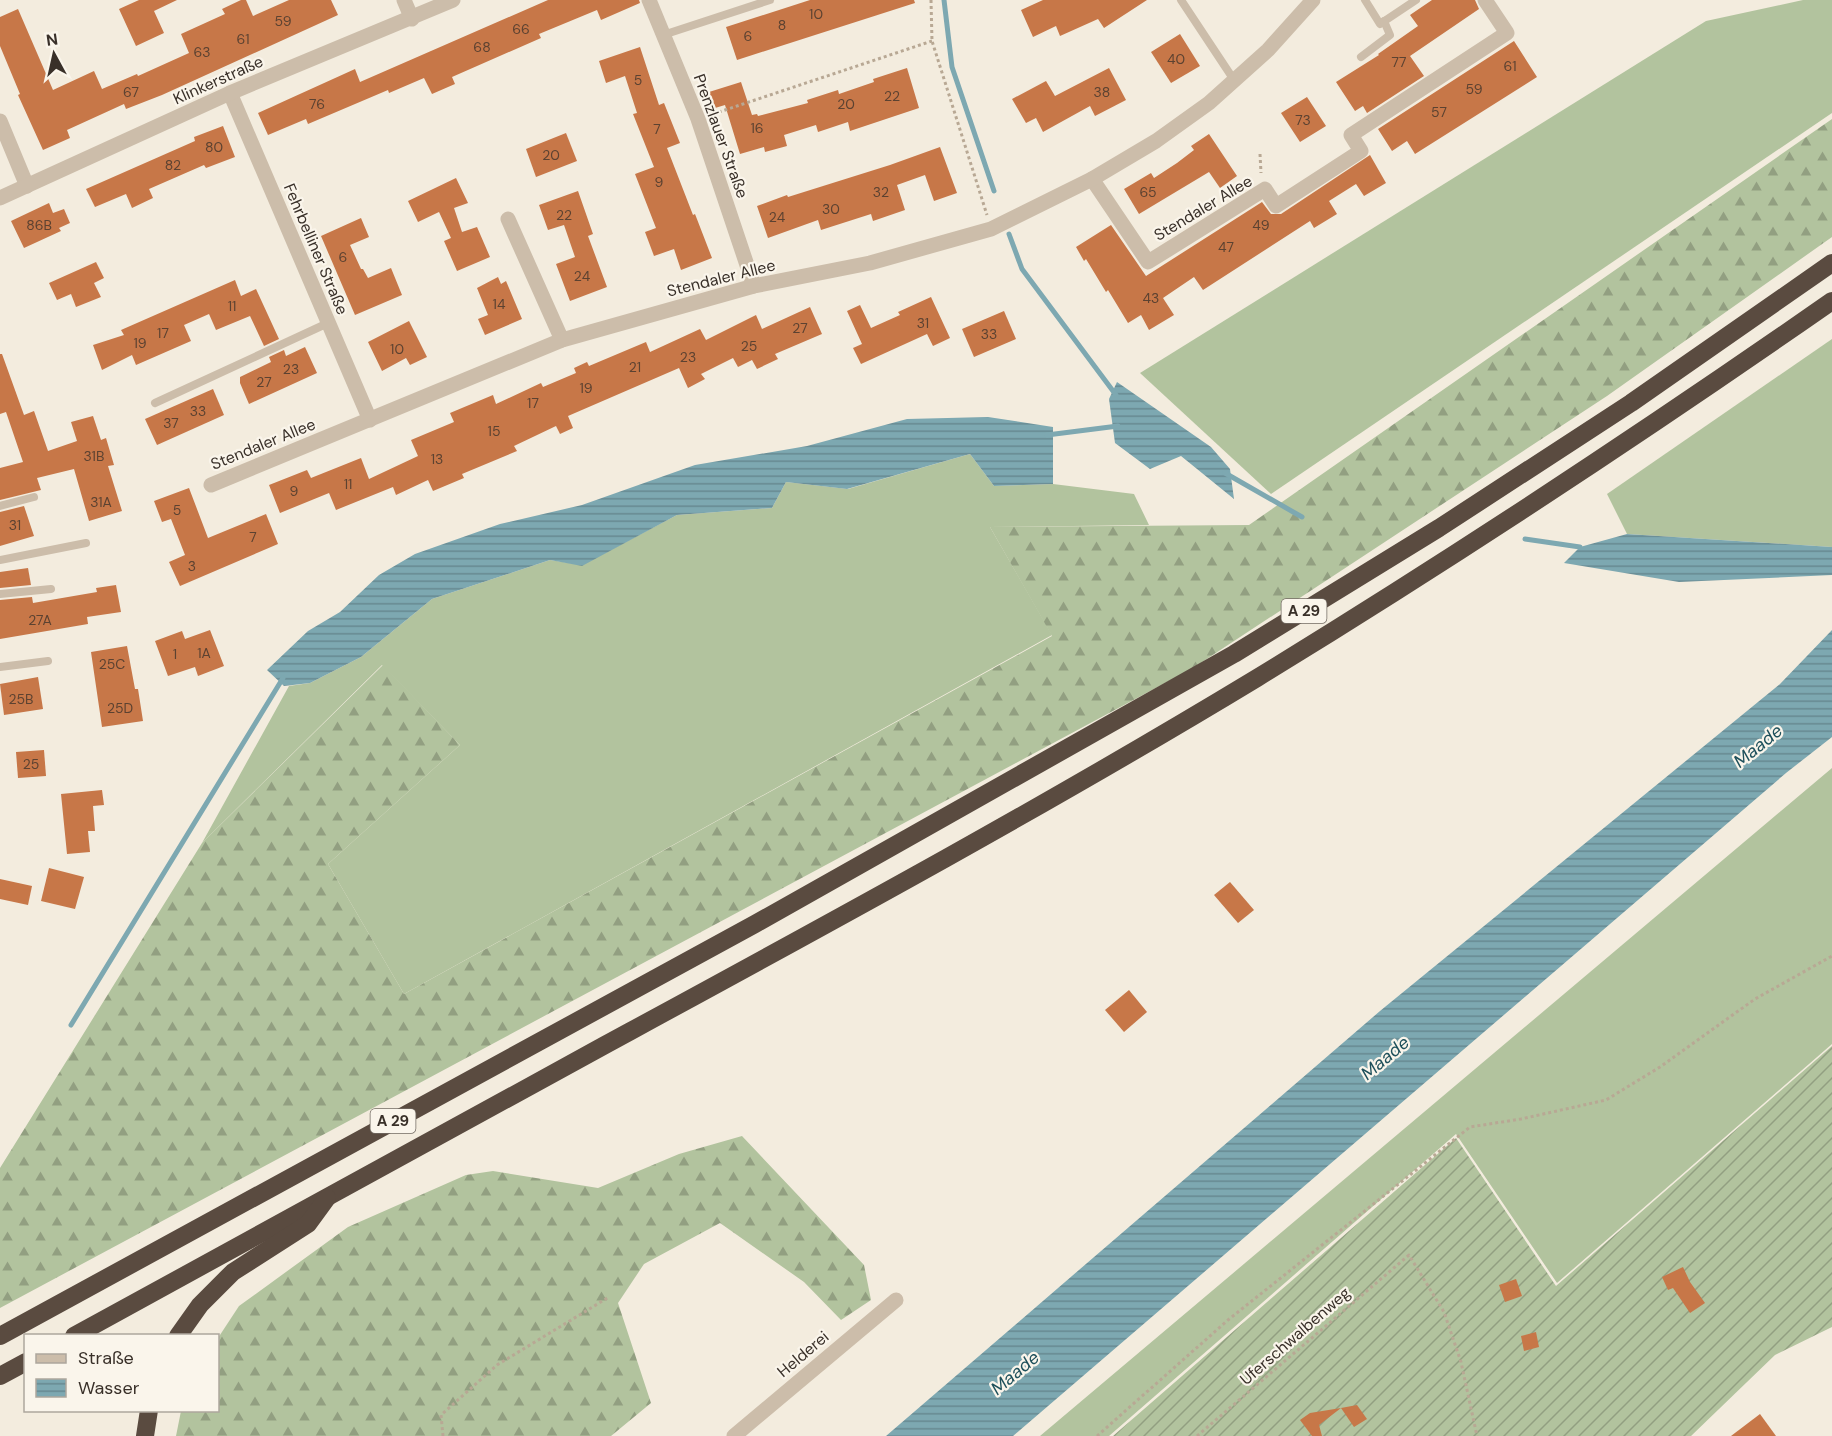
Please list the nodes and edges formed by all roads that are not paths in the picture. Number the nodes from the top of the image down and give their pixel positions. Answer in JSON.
{"nodes":[{"id":1,"x":404,"y":0,"type":"edge"},
{"id":2,"x":453,"y":0,"type":"edge"},
{"id":3,"x":649,"y":0,"type":"edge"},
{"id":4,"x":770,"y":0,"type":"edge"},
{"id":5,"x":1181,"y":0,"type":"edge"},
{"id":6,"x":1313,"y":0,"type":"edge"},
{"id":7,"x":1365,"y":0,"type":"edge"},
{"id":8,"x":1416,"y":0,"type":"edge"},
{"id":9,"x":1485,"y":0,"type":"edge"},
{"id":10,"x":412,"y":19,"type":"junction"},
{"id":11,"x":1384,"y":21,"type":"junction"},
{"id":12,"x":663,"y":35,"type":"junction"},
{"id":13,"x":1361,"y":57,"type":"dead end"},
{"id":14,"x":1234,"y":80,"type":"junction"},
{"id":15,"x":230,"y":93,"type":"junction"},
{"id":16,"x":0,"y":121,"type":"edge"},
{"id":17,"x":1092,"y":179,"type":"junction"},
{"id":18,"x":27,"y":186,"type":"junction"},
{"id":19,"x":0,"y":198,"type":"edge"},
{"id":20,"x":508,"y":219,"type":"dead end"},
{"id":21,"x":1832,"y":263,"type":"edge"},
{"id":22,"x":754,"y":286,"type":"junction"},
{"id":23,"x":1832,"y":301,"type":"edge"},
{"id":24,"x":328,"y":323,"type":"junction"},
{"id":25,"x":561,"y":339,"type":"junction"},
{"id":26,"x":155,"y":404,"type":"dead end"},
{"id":27,"x":370,"y":420,"type":"junction"},
{"id":28,"x":211,"y":485,"type":"dead end"},
{"id":29,"x":34,"y":497,"type":"dead end"},
{"id":30,"x":0,"y":506,"type":"edge"},
{"id":31,"x":86,"y":543,"type":"dead end"},
{"id":32,"x":0,"y":560,"type":"edge"},
{"id":33,"x":51,"y":589,"type":"dead end"},
{"id":34,"x":0,"y":594,"type":"edge"},
{"id":35,"x":48,"y":661,"type":"dead end"},
{"id":36,"x":0,"y":667,"type":"edge"},
{"id":37,"x":330,"y":1194,"type":"junction"},
{"id":38,"x":896,"y":1300,"type":"dead end"},
{"id":39,"x":76,"y":1334,"type":"edge"},
{"id":40,"x":179,"y":1334,"type":"edge"},
{"id":41,"x":0,"y":1336,"type":"edge"},
{"id":42,"x":24,"y":1363,"type":"edge"},
{"id":43,"x":0,"y":1376,"type":"edge"},
{"id":44,"x":149,"y":1412,"type":"edge"},
{"id":45,"x":145,"y":1436,"type":"edge"},
{"id":46,"x":734,"y":1436,"type":"edge"}],
"edges":[{"from":1,"to":10,"type":"street"},
{"from":2,"to":10,"type":"street","name":"Klinkerstraße"},
{"from":3,"to":12,"type":"street","name":"Prenzlauer Straße"},
{"from":4,"to":12,"type":"lane"},
{"from":5,"to":14,"type":"lane"},
{"from":6,"to":14,"type":"street","name":"Stendaler Allee"},
{"from":7,"to":11,"type":"lane"},
{"from":8,"to":11,"type":"lane"},
{"from":9,"to":17,"type":"street","name":"Stendaler Allee"},
{"from":10,"to":15,"type":"street","name":"Klinkerstraße"},
{"from":11,"to":13,"type":"lane"},
{"from":12,"to":22,"type":"street","name":"Prenzlauer Straße"},
{"from":14,"to":17,"type":"street","name":"Stendaler Allee"},
{"from":15,"to":18,"type":"street","name":"Klinkerstraße"},
{"from":15,"to":24,"type":"street","name":"Fehrbelliner Straße"},
{"from":16,"to":18,"type":"street"},
{"from":17,"to":22,"type":"street","name":"Stendaler Allee"},
{"from":18,"to":19,"type":"street","name":"Klinkerstraße"},
{"from":20,"to":25,"type":"street"},
{"from":21,"to":41,"type":"highway","number":"A 29"},
{"from":22,"to":25,"type":"street","name":"Stendaler Allee"},
{"from":23,"to":37,"type":"highway","number":"A 29"},
{"from":24,"to":26,"type":"lane"},
{"from":24,"to":27,"type":"street","name":"Fehrbelliner Straße"},
{"from":25,"to":27,"type":"street","name":"Stendaler Allee"},
{"from":27,"to":28,"type":"street","name":"Stendaler Allee"},
{"from":29,"to":30,"type":"lane"},
{"from":31,"to":32,"type":"lane"},
{"from":33,"to":34,"type":"lane"},
{"from":35,"to":36,"type":"lane"},
{"from":37,"to":39,"type":"highway","number":"A 29"},
{"from":37,"to":40,"type":"highway"},
{"from":38,"to":46,"type":"street","name":"Helderei"},
{"from":42,"to":43,"type":"highway"},
{"from":44,"to":45,"type":"highway"}]}
